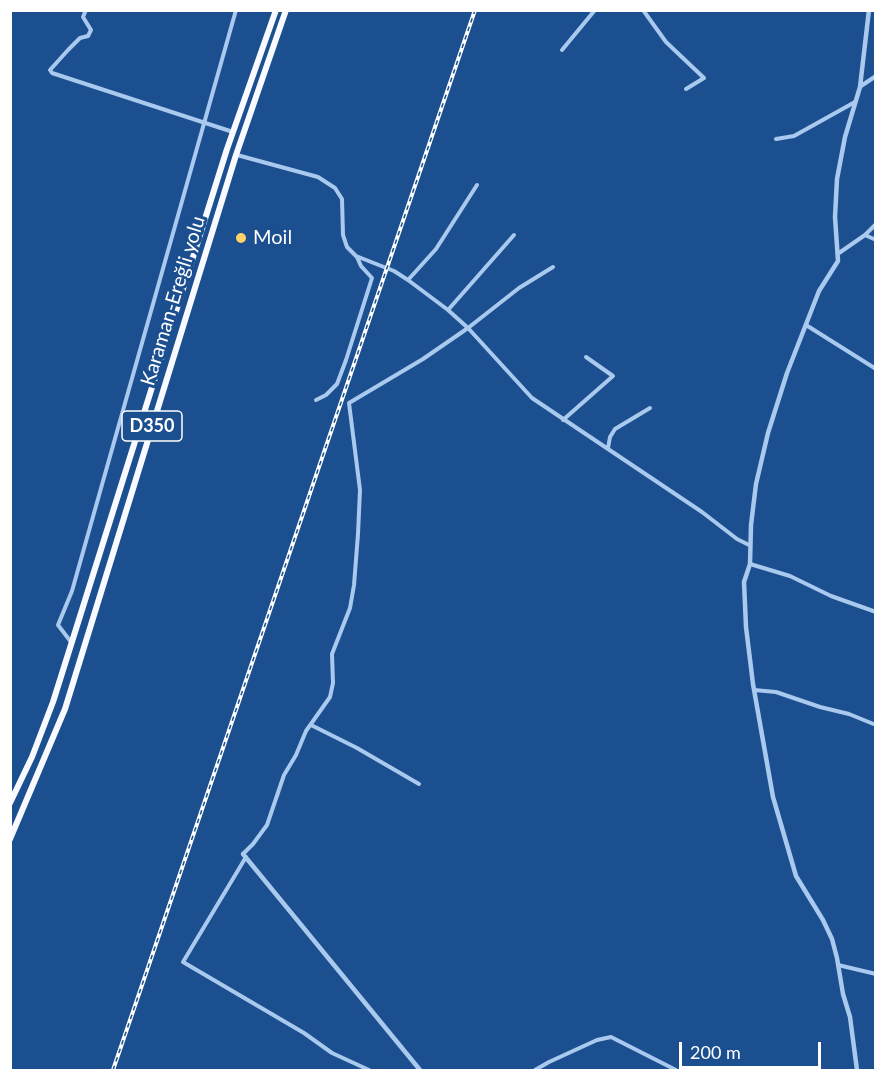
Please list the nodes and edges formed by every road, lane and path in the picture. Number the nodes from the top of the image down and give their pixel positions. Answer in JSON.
{"nodes":[{"id":1,"x":86,"y":10,"type":"edge"},
{"id":2,"x":236,"y":10,"type":"edge"},
{"id":3,"x":276,"y":10,"type":"edge"},
{"id":4,"x":286,"y":10,"type":"edge"},
{"id":5,"x":595,"y":10,"type":"edge"},
{"id":6,"x":643,"y":10,"type":"edge"},
{"id":7,"x":869,"y":10,"type":"edge"},
{"id":8,"x":562,"y":50,"type":"dead end"},
{"id":9,"x":875,"y":76,"type":"edge"},
{"id":10,"x":860,"y":87,"type":"junction"},
{"id":11,"x":686,"y":89,"type":"dead end"},
{"id":12,"x":855,"y":102,"type":"junction"},
{"id":13,"x":206,"y":124,"type":"junction"},
{"id":14,"x":233,"y":132,"type":"junction"},
{"id":15,"x":776,"y":139,"type":"dead end"},
{"id":16,"x":236,"y":154,"type":"junction"},
{"id":17,"x":477,"y":185,"type":"dead end"},
{"id":18,"x":876,"y":224,"type":"edge"},
{"id":19,"x":514,"y":234,"type":"dead end"},
{"id":20,"x":865,"y":235,"type":"junction"},
{"id":21,"x":876,"y":240,"type":"edge"},
{"id":22,"x":839,"y":253,"type":"junction"},
{"id":23,"x":356,"y":256,"type":"junction"},
{"id":24,"x":553,"y":267,"type":"dead end"},
{"id":25,"x":408,"y":280,"type":"junction"},
{"id":26,"x":448,"y":310,"type":"junction"},
{"id":27,"x":806,"y":325,"type":"junction"},
{"id":28,"x":468,"y":328,"type":"junction"},
{"id":29,"x":586,"y":357,"type":"dead end"},
{"id":30,"x":876,"y":369,"type":"edge"},
{"id":31,"x":316,"y":399,"type":"dead end"},
{"id":32,"x":650,"y":408,"type":"dead end"},
{"id":33,"x":563,"y":420,"type":"junction"},
{"id":34,"x":608,"y":448,"type":"junction"},
{"id":35,"x":749,"y":545,"type":"junction"},
{"id":36,"x":750,"y":564,"type":"junction"},
{"id":37,"x":876,"y":612,"type":"edge"},
{"id":38,"x":71,"y":642,"type":"junction"},
{"id":39,"x":754,"y":690,"type":"junction"},
{"id":40,"x":311,"y":725,"type":"junction"},
{"id":41,"x":876,"y":725,"type":"edge"},
{"id":42,"x":419,"y":784,"type":"dead end"},
{"id":43,"x":10,"y":803,"type":"edge"},
{"id":44,"x":10,"y":839,"type":"edge"},
{"id":45,"x":244,"y":855,"type":"junction"},
{"id":46,"x":838,"y":965,"type":"junction"},
{"id":47,"x":876,"y":974,"type":"edge"},
{"id":48,"x":369,"y":1071,"type":"edge"},
{"id":49,"x":420,"y":1071,"type":"edge"},
{"id":50,"x":535,"y":1071,"type":"edge"},
{"id":51,"x":676,"y":1071,"type":"edge"},
{"id":52,"x":857,"y":1071,"type":"edge"}],
"edges":[{"from":1,"to":13,"type":"street"},
{"from":2,"to":13,"type":"street"},
{"from":3,"to":14,"type":"highway","name":"Karaman-Ereğli yolu","number":"D350"},
{"from":4,"to":16,"type":"highway","name":"Karaman-Ereğli yolu","number":"D350"},
{"from":5,"to":8,"type":"street"},
{"from":6,"to":11,"type":"street"},
{"from":7,"to":10,"type":"street"},
{"from":9,"to":10,"type":"street"},
{"from":10,"to":12,"type":"street"},
{"from":12,"to":15,"type":"street"},
{"from":12,"to":22,"type":"street"},
{"from":13,"to":14,"type":"street"},
{"from":13,"to":38,"type":"street"},
{"from":14,"to":38,"type":"highway","name":"Karaman-Ereğli yolu","number":"D350"},
{"from":16,"to":23,"type":"street"},
{"from":16,"to":44,"type":"highway","name":"Karaman-Ereğli yolu","number":"D350"},
{"from":17,"to":25,"type":"street"},
{"from":18,"to":20,"type":"street"},
{"from":19,"to":26,"type":"street"},
{"from":20,"to":21,"type":"street"},
{"from":20,"to":22,"type":"street"},
{"from":22,"to":27,"type":"street"},
{"from":23,"to":25,"type":"street"},
{"from":23,"to":31,"type":"street"},
{"from":24,"to":28,"type":"street"},
{"from":25,"to":26,"type":"street"},
{"from":26,"to":28,"type":"street"},
{"from":27,"to":30,"type":"street"},
{"from":27,"to":35,"type":"street"},
{"from":28,"to":33,"type":"street"},
{"from":28,"to":40,"type":"street"},
{"from":29,"to":33,"type":"street"},
{"from":32,"to":34,"type":"street"},
{"from":33,"to":34,"type":"street"},
{"from":34,"to":35,"type":"street"},
{"from":35,"to":36,"type":"street"},
{"from":36,"to":37,"type":"street"},
{"from":36,"to":39,"type":"street"},
{"from":38,"to":43,"type":"highway","name":"Karaman-Ereğli yolu","number":"D350"},
{"from":39,"to":41,"type":"street"},
{"from":39,"to":46,"type":"street"},
{"from":40,"to":42,"type":"street"},
{"from":40,"to":45,"type":"street"},
{"from":45,"to":48,"type":"street"},
{"from":45,"to":49,"type":"street"},
{"from":46,"to":47,"type":"street"},
{"from":46,"to":52,"type":"street"},
{"from":50,"to":51,"type":"street"}]}
